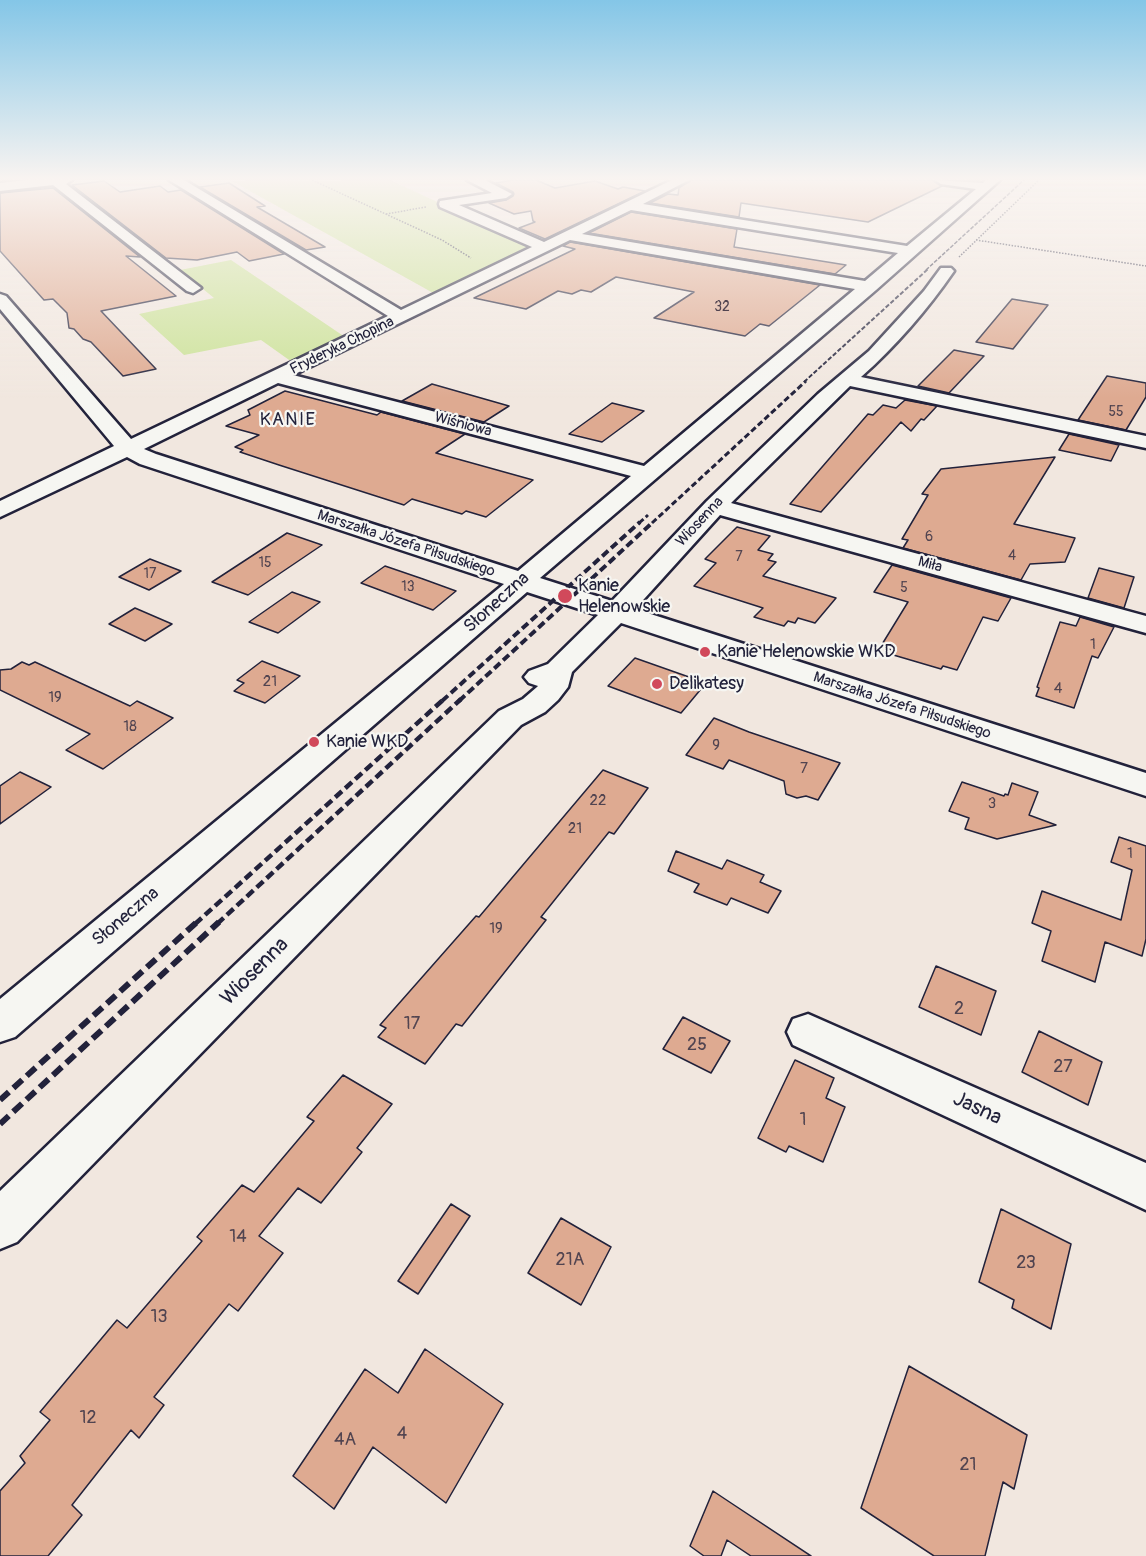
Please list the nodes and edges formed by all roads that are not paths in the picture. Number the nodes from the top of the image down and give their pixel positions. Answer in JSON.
{"nodes":[{"id":1,"x":148,"y":253,"type":"edge"},
{"id":2,"x":295,"y":253,"type":"edge"},
{"id":3,"x":533,"y":253,"type":"edge"},
{"id":4,"x":666,"y":253,"type":"edge"},
{"id":5,"x":908,"y":253,"type":"edge"},
{"id":6,"x":946,"y":271,"type":"road end"},
{"id":7,"x":193,"y":288,"type":"dead end"},
{"id":8,"x":870,"y":288,"type":"junction"},
{"id":9,"x":0,"y":299,"type":"edge"},
{"id":10,"x":401,"y":317,"type":"junction"},
{"id":11,"x":277,"y":377,"type":"junction"},
{"id":12,"x":848,"y":380,"type":"junction"},
{"id":13,"x":1146,"y":442,"type":"edge"},
{"id":14,"x":128,"y":449,"type":"junction"},
{"id":15,"x":650,"y":474,"type":"junction"},
{"id":16,"x":715,"y":506,"type":"junction"},
{"id":17,"x":0,"y":510,"type":"edge"},
{"id":18,"x":521,"y":582,"type":"junction"},
{"id":19,"x":616,"y":613,"type":"junction"},
{"id":20,"x":1146,"y":625,"type":"edge"},
{"id":21,"x":1146,"y":785,"type":"edge"},
{"id":22,"x":0,"y":1024,"type":"edge"},
{"id":23,"x":808,"y":1032,"type":"dead end"},
{"id":24,"x":1146,"y":1186,"type":"edge"},
{"id":25,"x":0,"y":1225,"type":"edge"}],
"edges":[{"from":1,"to":7,"type":"street"},
{"from":2,"to":10,"type":"street"},
{"from":3,"to":10,"type":"street","name":"Fryderyka Chopina"},
{"from":4,"to":8,"type":"street"},
{"from":5,"to":8,"type":"street","name":"Słoneczna"},
{"from":6,"to":12,"type":"street","name":"Wiosenna"},
{"from":8,"to":15,"type":"street","name":"Słoneczna"},
{"from":9,"to":14,"type":"street","name":"Marszałka Józefa Piłsudskiego"},
{"from":10,"to":11,"type":"street","name":"Fryderyka Chopina"},
{"from":11,"to":14,"type":"street","name":"Fryderyka Chopina"},
{"from":11,"to":15,"type":"street","name":"Wiśniowa"},
{"from":12,"to":13,"type":"street"},
{"from":12,"to":16,"type":"street","name":"Wiosenna"},
{"from":14,"to":17,"type":"street","name":"Fryderyka Chopina"},
{"from":14,"to":18,"type":"street","name":"Marszałka Józefa Piłsudskiego"},
{"from":15,"to":18,"type":"street","name":"Słoneczna"},
{"from":16,"to":19,"type":"street","name":"Wiosenna"},
{"from":16,"to":20,"type":"street","name":"Miła"},
{"from":18,"to":19,"type":"street","name":"Marszałka Józefa Piłsudskiego"},
{"from":18,"to":22,"type":"street","name":"Słoneczna"},
{"from":19,"to":21,"type":"street","name":"Marszałka Józefa Piłsudskiego"},
{"from":19,"to":25,"type":"street","name":"Wiosenna"},
{"from":23,"to":24,"type":"street","name":"Jasna"}]}
